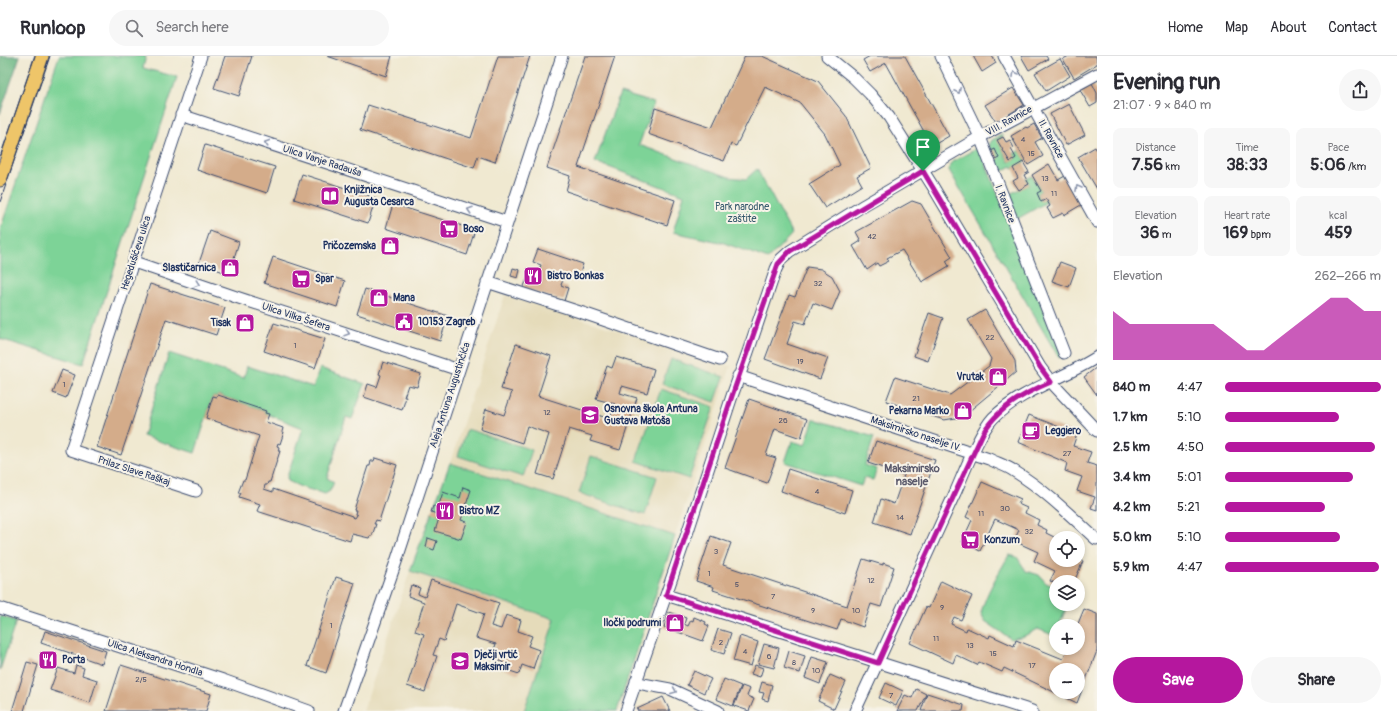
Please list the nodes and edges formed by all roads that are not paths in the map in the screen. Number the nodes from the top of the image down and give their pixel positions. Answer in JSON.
{"nodes":[{"id":1,"x":42,"y":56,"type":"edge"},
{"id":2,"x":201,"y":56,"type":"edge"},
{"id":3,"x":562,"y":56,"type":"edge"},
{"id":4,"x":827,"y":56,"type":"edge"},
{"id":5,"x":941,"y":56,"type":"edge"},
{"id":6,"x":1004,"y":56,"type":"edge"},
{"id":7,"x":1097,"y":74,"type":"edge"},
{"id":8,"x":1034,"y":108,"type":"junction"},
{"id":9,"x":181,"y":115,"type":"junction"},
{"id":10,"x":980,"y":137,"type":"junction"},
{"id":11,"x":923,"y":171,"type":"junction"},
{"id":12,"x":0,"y":180,"type":"edge"},
{"id":13,"x":507,"y":222,"type":"junction"},
{"id":14,"x":1097,"y":222,"type":"edge"},
{"id":15,"x":134,"y":262,"type":"junction"},
{"id":16,"x":487,"y":282,"type":"junction"},
{"id":17,"x":1064,"y":353,"type":"dead end"},
{"id":18,"x":1097,"y":357,"type":"edge"},
{"id":19,"x":720,"y":360,"type":"dead end"},
{"id":20,"x":459,"y":370,"type":"junction"},
{"id":21,"x":738,"y":376,"type":"junction"},
{"id":22,"x":1051,"y":382,"type":"junction"},
{"id":23,"x":1097,"y":431,"type":"edge"},
{"id":24,"x":71,"y":450,"type":"joint"},
{"id":25,"x":973,"y":453,"type":"junction"},
{"id":26,"x":196,"y":491,"type":"dead end"},
{"id":27,"x":1096,"y":539,"type":"dead end"},
{"id":28,"x":666,"y":595,"type":"junction"},
{"id":29,"x":0,"y":608,"type":"edge"},
{"id":30,"x":878,"y":663,"type":"junction"},
{"id":31,"x":636,"y":681,"type":"junction"},
{"id":32,"x":309,"y":711,"type":"edge"},
{"id":33,"x":344,"y":711,"type":"edge"},
{"id":34,"x":626,"y":711,"type":"edge"},
{"id":35,"x":718,"y":711,"type":"edge"},
{"id":36,"x":855,"y":711,"type":"edge"},
{"id":37,"x":1032,"y":711,"type":"edge"}],
"edges":[{"from":1,"to":12,"type":"main road"},
{"from":2,"to":9,"type":"street","name":"Hegedušićeva ulica"},
{"from":3,"to":13,"type":"street","name":"Aleja Antuna Augustinčića"},
{"from":4,"to":11,"type":"street"},
{"from":5,"to":10,"type":"street","name":"I. Ravnice","one_way":true},
{"from":8,"to":6,"type":"street","name":"II. Ravnice","one_way":true},
{"from":7,"to":8,"type":"street","name":"VIII. Ravnice"},
{"from":8,"to":10,"type":"street","name":"VIII. Ravnice"},
{"from":14,"to":8,"type":"street","name":"II. Ravnice","one_way":true},
{"from":13,"to":9,"type":"street","name":"Ulica Vanje Radauša","one_way":true},
{"from":9,"to":15,"type":"street","name":"Hegedušićeva ulica"},
{"from":10,"to":11,"type":"street","name":"VIII. Ravnice"},
{"from":10,"to":17,"type":"street","name":"I. Ravnice"},
{"from":11,"to":21,"type":"street","name":"VIII. Ravnice"},
{"from":11,"to":22,"type":"street"},
{"from":13,"to":16,"type":"street","name":"Aleja Antuna Augustinčića"},
{"from":15,"to":20,"type":"street","name":"Ulica Vilka Šefera","one_way":true},
{"from":15,"to":24,"type":"street","name":"Hegedušićeva ulica"},
{"from":16,"to":19,"type":"street"},
{"from":16,"to":20,"type":"street","name":"Aleja Antuna Augustinčića"},
{"from":18,"to":22,"type":"street"},
{"from":20,"to":33,"type":"street","name":"Aleja Antuna Augustinčića"},
{"from":21,"to":25,"type":"street","name":"Maksimirsko naselje IV."},
{"from":21,"to":28,"type":"street","name":"VIII. Ravnice"},
{"from":22,"to":23,"type":"street"},
{"from":22,"to":25,"type":"street"},
{"from":24,"to":26,"type":"street","name":"Prilaz Slave Raškaj"},
{"from":25,"to":27,"type":"street","name":"Maksimirsko naselje IV."},
{"from":25,"to":30,"type":"street"},
{"from":28,"to":30,"type":"street"},
{"from":28,"to":31,"type":"street","name":"VIII. Ravnice"},
{"from":29,"to":32,"type":"street","name":"Ulica Aleksandra Hondla"},
{"from":30,"to":36,"type":"street"},
{"from":30,"to":37,"type":"street"},
{"from":31,"to":34,"type":"street","name":"VIII. Ravnice"},
{"from":31,"to":35,"type":"street","one_way":true}]}
